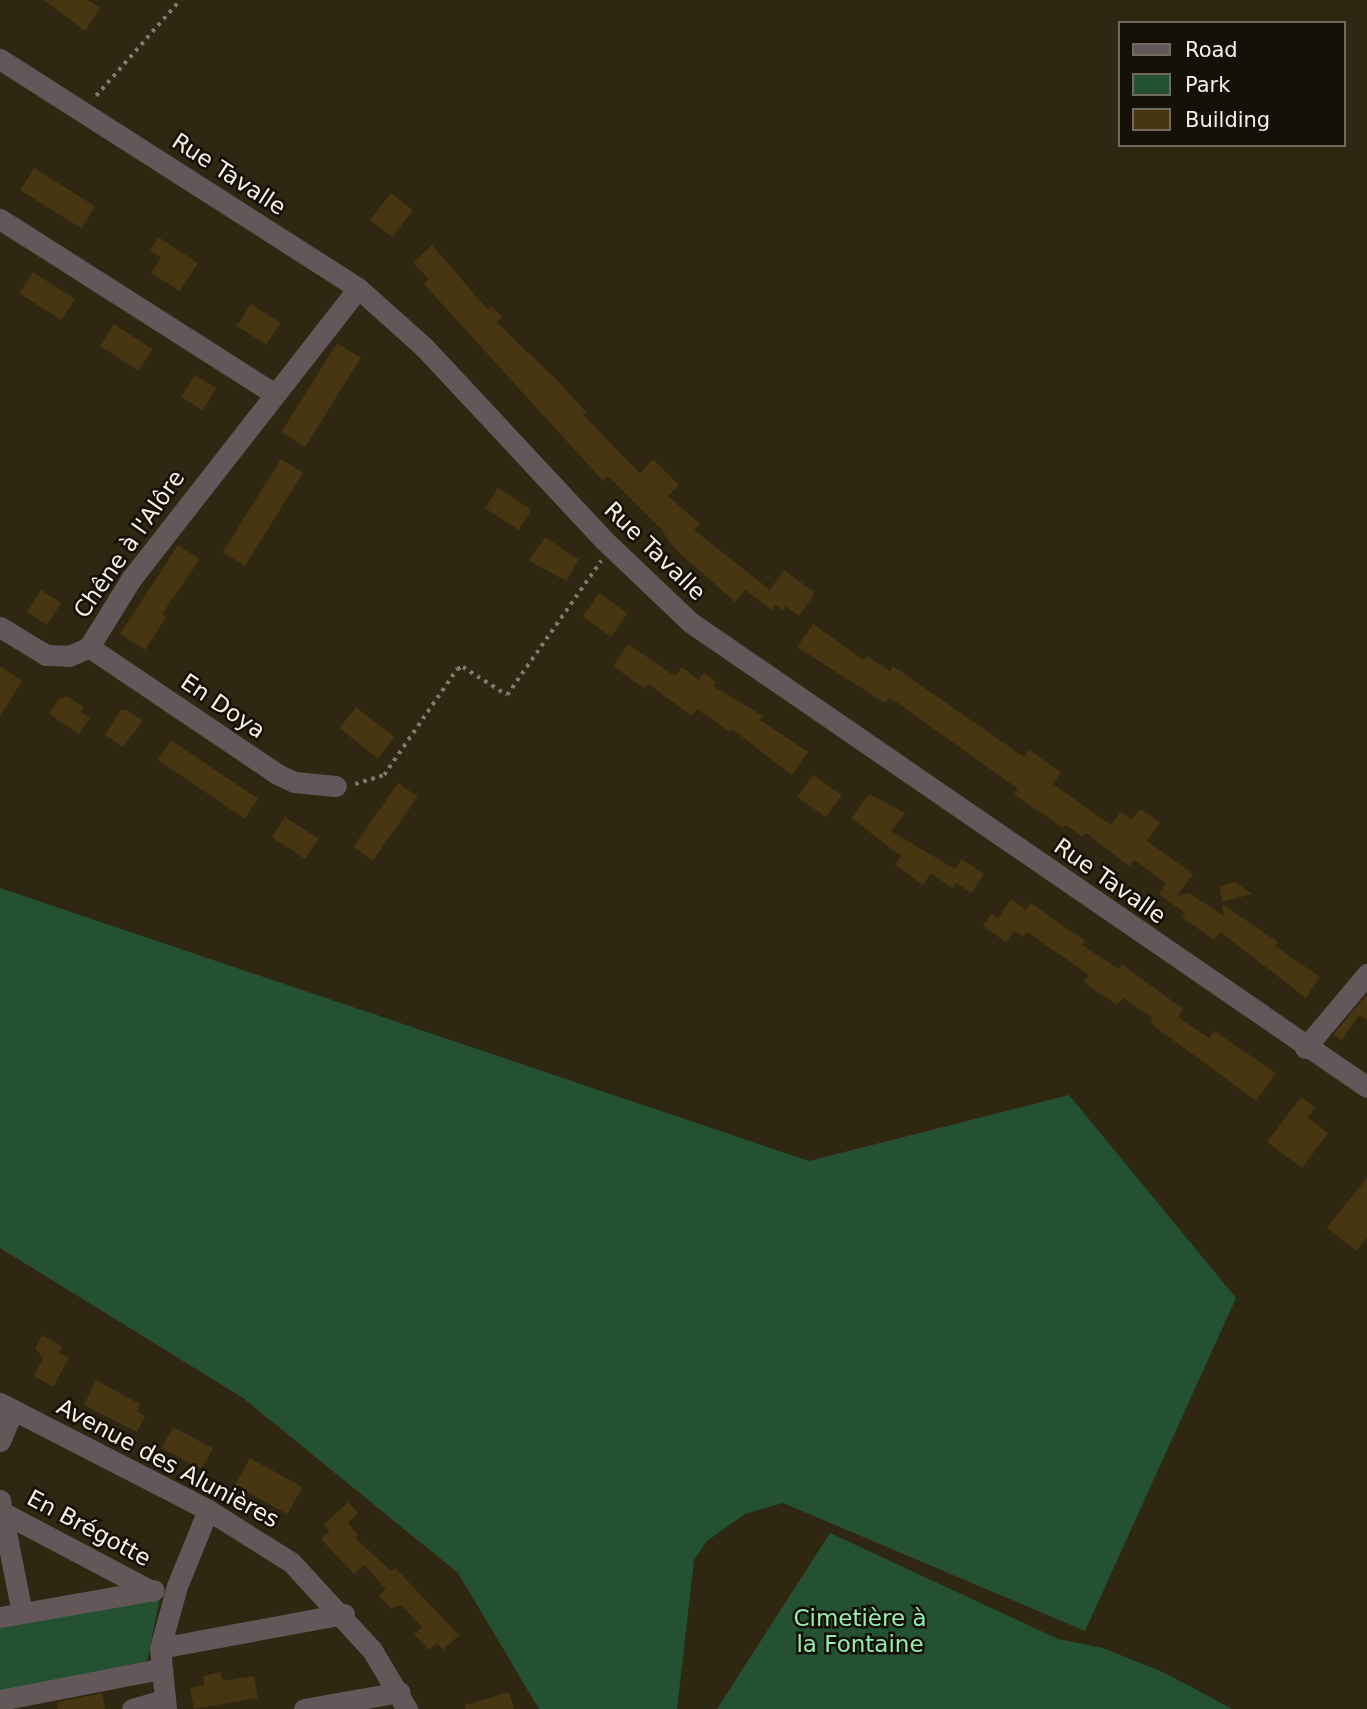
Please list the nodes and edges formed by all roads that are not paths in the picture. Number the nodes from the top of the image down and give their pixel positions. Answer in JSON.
{"nodes":[{"id":1,"x":0,"y":59,"type":"edge"},
{"id":2,"x":0,"y":219,"type":"edge"},
{"id":3,"x":358,"y":288,"type":"junction"},
{"id":4,"x":273,"y":393,"type":"junction"},
{"id":5,"x":0,"y":627,"type":"edge"},
{"id":6,"x":89,"y":647,"type":"junction"},
{"id":7,"x":336,"y":786,"type":"road end"},
{"id":8,"x":1367,"y":974,"type":"edge"},
{"id":9,"x":1305,"y":1048,"type":"junction"},
{"id":10,"x":1367,"y":1087,"type":"edge"},
{"id":11,"x":6,"y":1406,"type":"edge"},
{"id":12,"x":0,"y":1441,"type":"edge"},
{"id":13,"x":1,"y":1506,"type":"edge"},
{"id":14,"x":208,"y":1510,"type":"junction"},
{"id":15,"x":177,"y":1586,"type":"junction"},
{"id":16,"x":151,"y":1591,"type":"junction"},
{"id":17,"x":22,"y":1613,"type":"junction"},
{"id":18,"x":344,"y":1614,"type":"junction"},
{"id":19,"x":0,"y":1618,"type":"edge"},
{"id":20,"x":160,"y":1658,"type":"junction"},
{"id":21,"x":0,"y":1700,"type":"edge"},
{"id":22,"x":403,"y":1700,"type":"edge"},
{"id":23,"x":165,"y":1704,"type":"edge"},
{"id":24,"x":132,"y":1709,"type":"edge"},
{"id":25,"x":304,"y":1709,"type":"edge"}],
"edges":[{"from":1,"to":3,"type":"street","name":"Rue Tavalle"},
{"from":2,"to":4,"type":"street"},
{"from":3,"to":4,"type":"street","name":"Chêne à l'Alôre"},
{"from":3,"to":9,"type":"street","name":"Rue Tavalle"},
{"from":4,"to":6,"type":"street","name":"Chêne à l'Alôre"},
{"from":5,"to":6,"type":"street","name":"Chêne à l'Alôre"},
{"from":6,"to":7,"type":"street","name":"En Doya"},
{"from":8,"to":9,"type":"street"},
{"from":9,"to":10,"type":"street","name":"Rue Tavalle"},
{"from":11,"to":12,"type":"street"},
{"from":11,"to":14,"type":"street","name":"Avenue des Alunières"},
{"from":13,"to":16,"type":"street","name":"En Brégotte"},
{"from":13,"to":17,"type":"street","name":"En Brégotte"},
{"from":14,"to":15,"type":"street"},
{"from":14,"to":18,"type":"street","name":"Avenue des Alunières"},
{"from":15,"to":16,"type":"street","name":"En Brégotte"},
{"from":15,"to":20,"type":"street"},
{"from":16,"to":17,"type":"street","name":"En Brégotte"},
{"from":17,"to":19,"type":"street","name":"En Brégotte"},
{"from":18,"to":20,"type":"street"},
{"from":18,"to":22,"type":"street","name":"Avenue des Alunières"},
{"from":20,"to":21,"type":"street"},
{"from":20,"to":23,"type":"street"},
{"from":22,"to":25,"type":"street"},
{"from":23,"to":24,"type":"street"}]}
